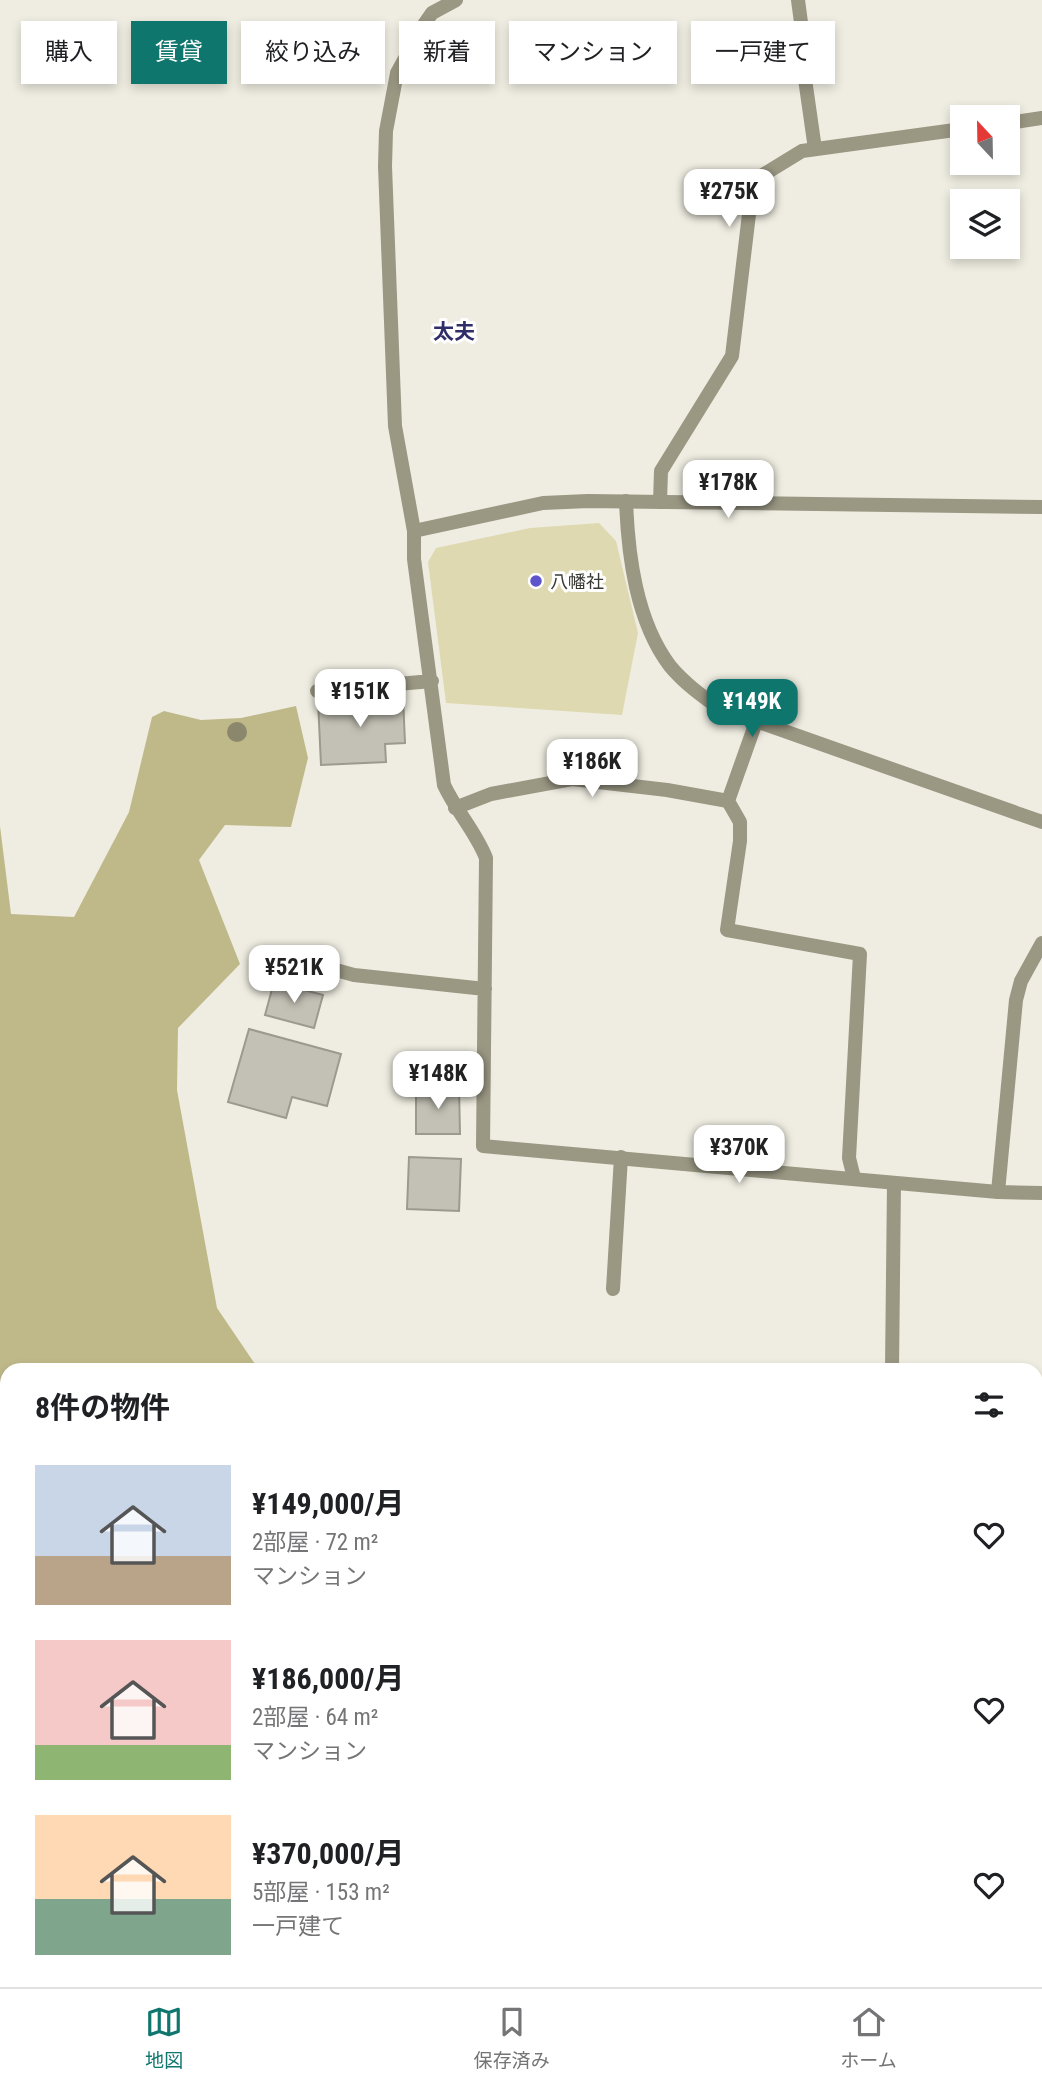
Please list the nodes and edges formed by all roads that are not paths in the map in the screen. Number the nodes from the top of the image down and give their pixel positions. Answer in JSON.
{"nodes":[{"id":1,"x":456,"y":0,"type":"edge"},
{"id":2,"x":798,"y":0,"type":"edge"},
{"id":3,"x":1042,"y":118,"type":"edge"},
{"id":4,"x":1020,"y":121,"type":"edge"},
{"id":5,"x":950,"y":131,"type":"edge"},
{"id":6,"x":815,"y":149,"type":"junction"},
{"id":7,"x":626,"y":501,"type":"junction"},
{"id":8,"x":660,"y":502,"type":"junction"},
{"id":9,"x":1042,"y":507,"type":"edge"},
{"id":10,"x":414,"y":531,"type":"junction"},
{"id":11,"x":432,"y":681,"type":"junction"},
{"id":12,"x":317,"y":691,"type":"dead end"},
{"id":13,"x":755,"y":722,"type":"junction"},
{"id":14,"x":728,"y":802,"type":"junction"},
{"id":15,"x":455,"y":808,"type":"junction"},
{"id":16,"x":1042,"y":822,"type":"edge"},
{"id":17,"x":1042,"y":943,"type":"edge"},
{"id":18,"x":336,"y":970,"type":"dead end"},
{"id":19,"x":485,"y":989,"type":"junction"},
{"id":20,"x":621,"y":1157,"type":"junction"},
{"id":21,"x":854,"y":1178,"type":"junction"},
{"id":22,"x":894,"y":1183,"type":"junction"},
{"id":23,"x":998,"y":1192,"type":"junction"},
{"id":24,"x":1042,"y":1193,"type":"edge"},
{"id":25,"x":613,"y":1289,"type":"dead end"},
{"id":26,"x":892,"y":1363,"type":"edge"}],
"edges":[{"from":1,"to":10,"type":"street"},
{"from":2,"to":6,"type":"street"},
{"from":3,"to":4,"type":"street"},
{"from":5,"to":6,"type":"street"},
{"from":6,"to":8,"type":"street"},
{"from":7,"to":8,"type":"street"},
{"from":7,"to":10,"type":"street"},
{"from":7,"to":13,"type":"street"},
{"from":8,"to":9,"type":"street"},
{"from":10,"to":11,"type":"street"},
{"from":11,"to":12,"type":"street"},
{"from":11,"to":15,"type":"street"},
{"from":13,"to":14,"type":"street"},
{"from":13,"to":16,"type":"street"},
{"from":14,"to":15,"type":"street"},
{"from":14,"to":21,"type":"street"},
{"from":15,"to":19,"type":"street"},
{"from":17,"to":23,"type":"street"},
{"from":18,"to":19,"type":"street"},
{"from":19,"to":20,"type":"street"},
{"from":20,"to":21,"type":"street"},
{"from":20,"to":25,"type":"street"},
{"from":21,"to":22,"type":"street"},
{"from":22,"to":23,"type":"street"},
{"from":22,"to":26,"type":"street"},
{"from":23,"to":24,"type":"street"}]}
